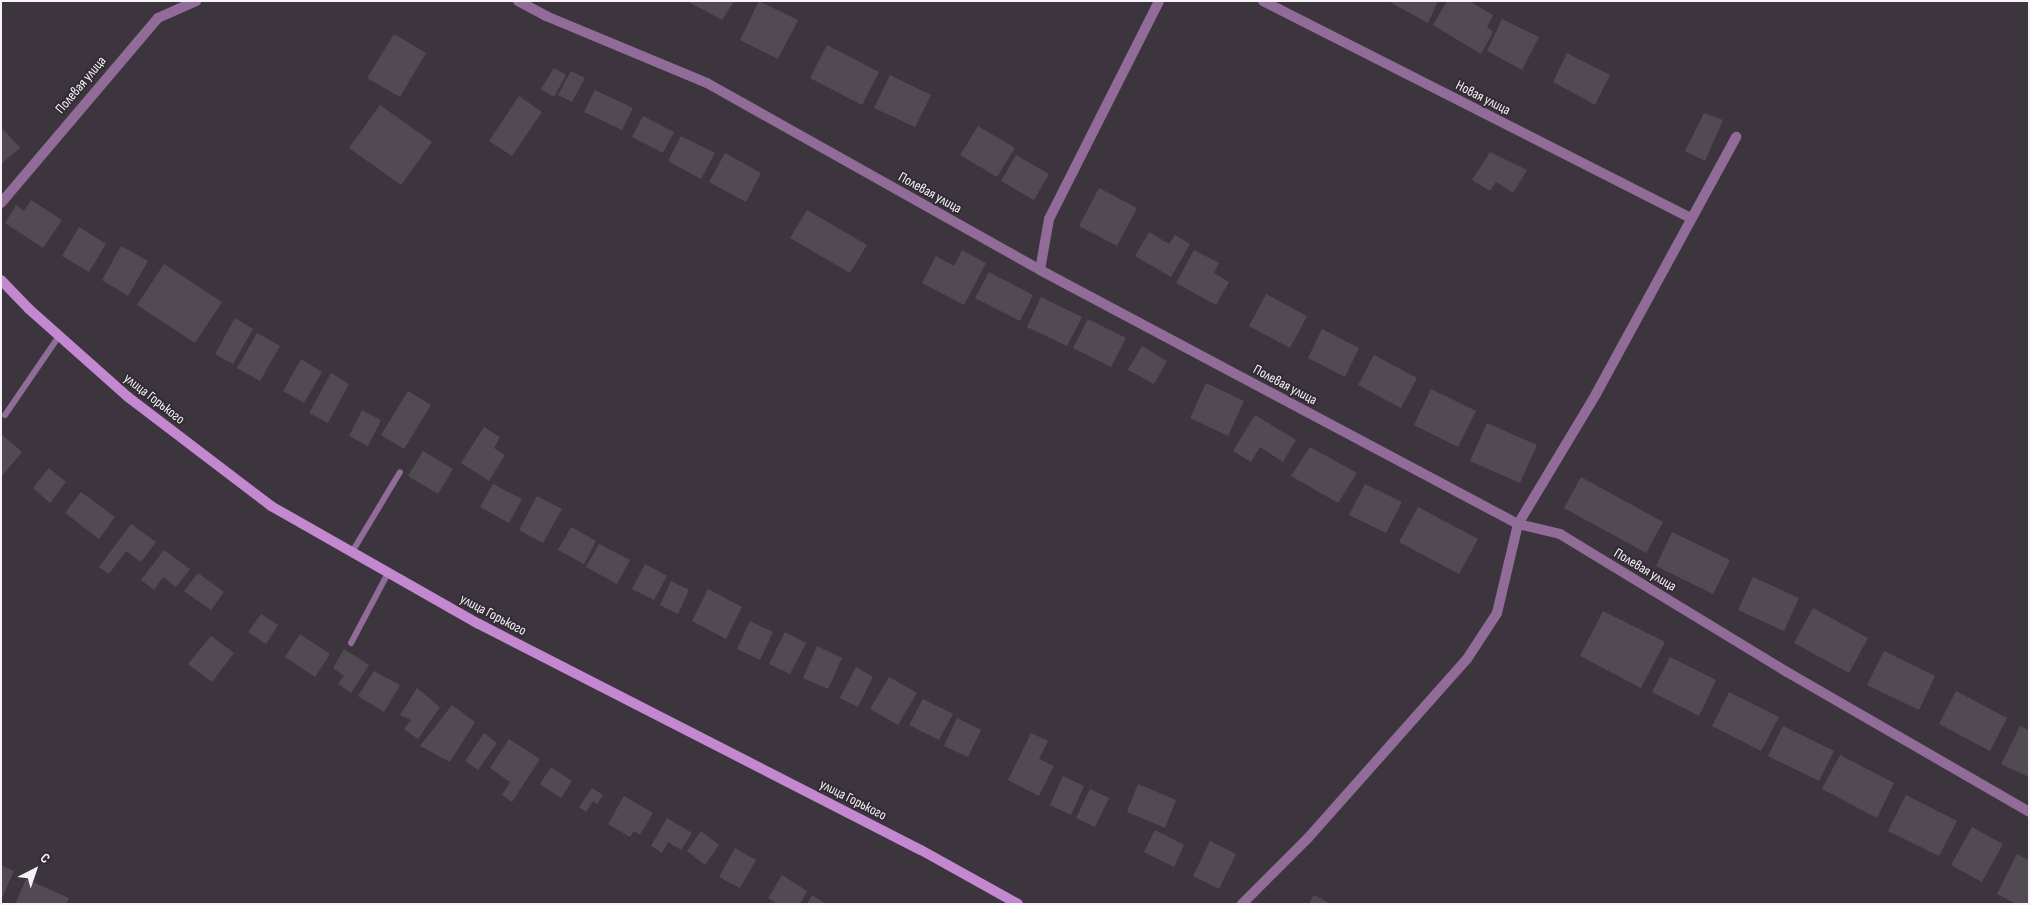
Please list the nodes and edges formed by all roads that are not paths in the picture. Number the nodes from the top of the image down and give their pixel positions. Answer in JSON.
{"nodes":[{"id":1,"x":196,"y":1,"type":"edge"},
{"id":2,"x":518,"y":1,"type":"edge"},
{"id":3,"x":1159,"y":1,"type":"edge"},
{"id":4,"x":1263,"y":1,"type":"edge"},
{"id":5,"x":1736,"y":138,"type":"dead end"},
{"id":6,"x":1,"y":203,"type":"edge"},
{"id":7,"x":1690,"y":218,"type":"junction"},
{"id":8,"x":1040,"y":270,"type":"junction"},
{"id":9,"x":1,"y":280,"type":"edge"},
{"id":10,"x":59,"y":336,"type":"junction"},
{"id":11,"x":5,"y":416,"type":"dead end"},
{"id":12,"x":400,"y":472,"type":"dead end"},
{"id":13,"x":1518,"y":524,"type":"junction"},
{"id":14,"x":352,"y":552,"type":"junction"},
{"id":15,"x":388,"y":572,"type":"junction"},
{"id":16,"x":351,"y":643,"type":"dead end"},
{"id":17,"x":2029,"y":812,"type":"edge"},
{"id":18,"x":1018,"y":904,"type":"edge"},
{"id":19,"x":1242,"y":904,"type":"edge"}],
"edges":[{"from":1,"to":6,"type":"street","name":"Полевая улица"},
{"from":2,"to":8,"type":"street","name":"Полевая улица"},
{"from":3,"to":8,"type":"street"},
{"from":4,"to":7,"type":"street","name":"Новая улица"},
{"from":5,"to":7,"type":"street"},
{"from":7,"to":13,"type":"street"},
{"from":8,"to":13,"type":"street","name":"Полевая улица"},
{"from":9,"to":10,"type":"main road","name":"улица Горького"},
{"from":10,"to":11,"type":"lane"},
{"from":10,"to":14,"type":"main road","name":"улица Горького"},
{"from":12,"to":14,"type":"lane"},
{"from":13,"to":17,"type":"street","name":"Полевая улица"},
{"from":13,"to":19,"type":"street"},
{"from":14,"to":15,"type":"main road","name":"улица Горького"},
{"from":15,"to":16,"type":"lane"},
{"from":15,"to":18,"type":"main road","name":"улица Горького"}]}
